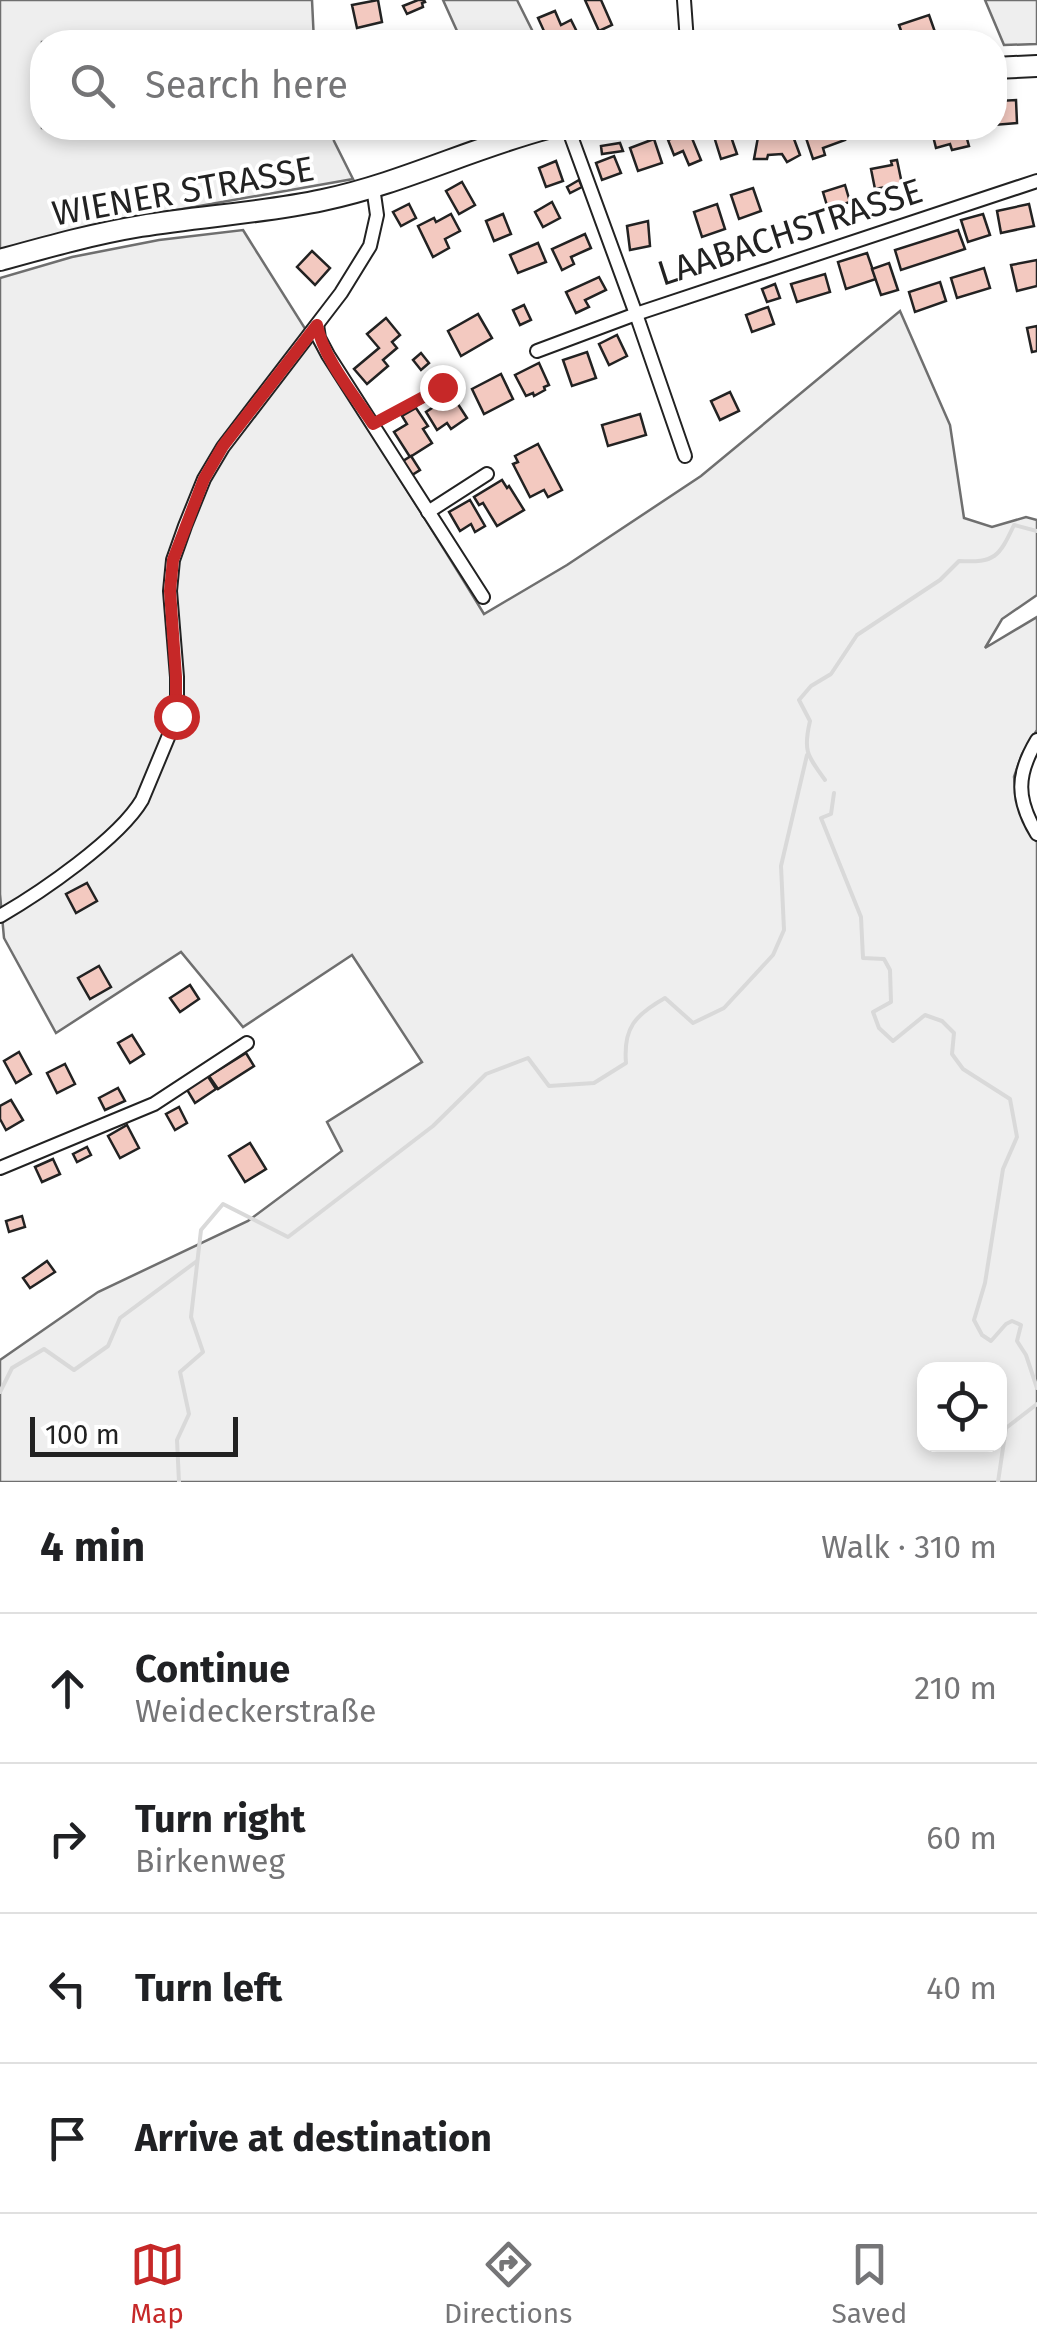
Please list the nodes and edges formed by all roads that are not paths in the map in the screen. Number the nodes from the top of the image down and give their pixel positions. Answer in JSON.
{"nodes":[{"id":1,"x":684,"y":0,"type":"edge"},
{"id":2,"x":686,"y":30,"type":"edge"},
{"id":3,"x":1037,"y":66,"type":"edge"},
{"id":4,"x":1007,"y":67,"type":"edge"},
{"id":5,"x":513,"y":140,"type":"edge"},
{"id":6,"x":572,"y":140,"type":"edge"},
{"id":7,"x":1037,"y":182,"type":"edge"},
{"id":8,"x":373,"y":188,"type":"junction"},
{"id":9,"x":0,"y":260,"type":"edge"},
{"id":10,"x":636,"y":314,"type":"junction"},
{"id":11,"x":317,"y":325,"type":"junction"},
{"id":12,"x":536,"y":351,"type":"dead end"},
{"id":13,"x":442,"y":387,"type":"dead end"},
{"id":14,"x":373,"y":424,"type":"junction"},
{"id":15,"x":685,"y":456,"type":"dead end"},
{"id":16,"x":487,"y":474,"type":"dead end"},
{"id":17,"x":428,"y":512,"type":"junction"},
{"id":18,"x":483,"y":597,"type":"dead end"},
{"id":19,"x":1037,"y":740,"type":"edge"},
{"id":20,"x":1037,"y":834,"type":"edge"},
{"id":21,"x":0,"y":916,"type":"edge"},
{"id":22,"x":247,"y":1043,"type":"dead end"},
{"id":23,"x":0,"y":1168,"type":"edge"}],
"edges":[{"from":1,"to":2,"type":"street"},
{"from":3,"to":4,"type":"main road"},
{"from":5,"to":8,"type":"main road","name":"WIENER STRASSE"},
{"from":6,"to":10,"type":"street","name":"LAABACHSTRASSE"},
{"from":7,"to":10,"type":"street","name":"LAABACHSTRASSE"},
{"from":8,"to":9,"type":"main road","name":"WIENER STRASSE"},
{"from":8,"to":11,"type":"street"},
{"from":10,"to":12,"type":"street"},
{"from":10,"to":15,"type":"street"},
{"from":11,"to":14,"type":"street"},
{"from":11,"to":21,"type":"street"},
{"from":13,"to":14,"type":"lane"},
{"from":14,"to":17,"type":"street"},
{"from":16,"to":17,"type":"street"},
{"from":17,"to":18,"type":"street"},
{"from":19,"to":20,"type":"street"},
{"from":22,"to":23,"type":"street"}]}
